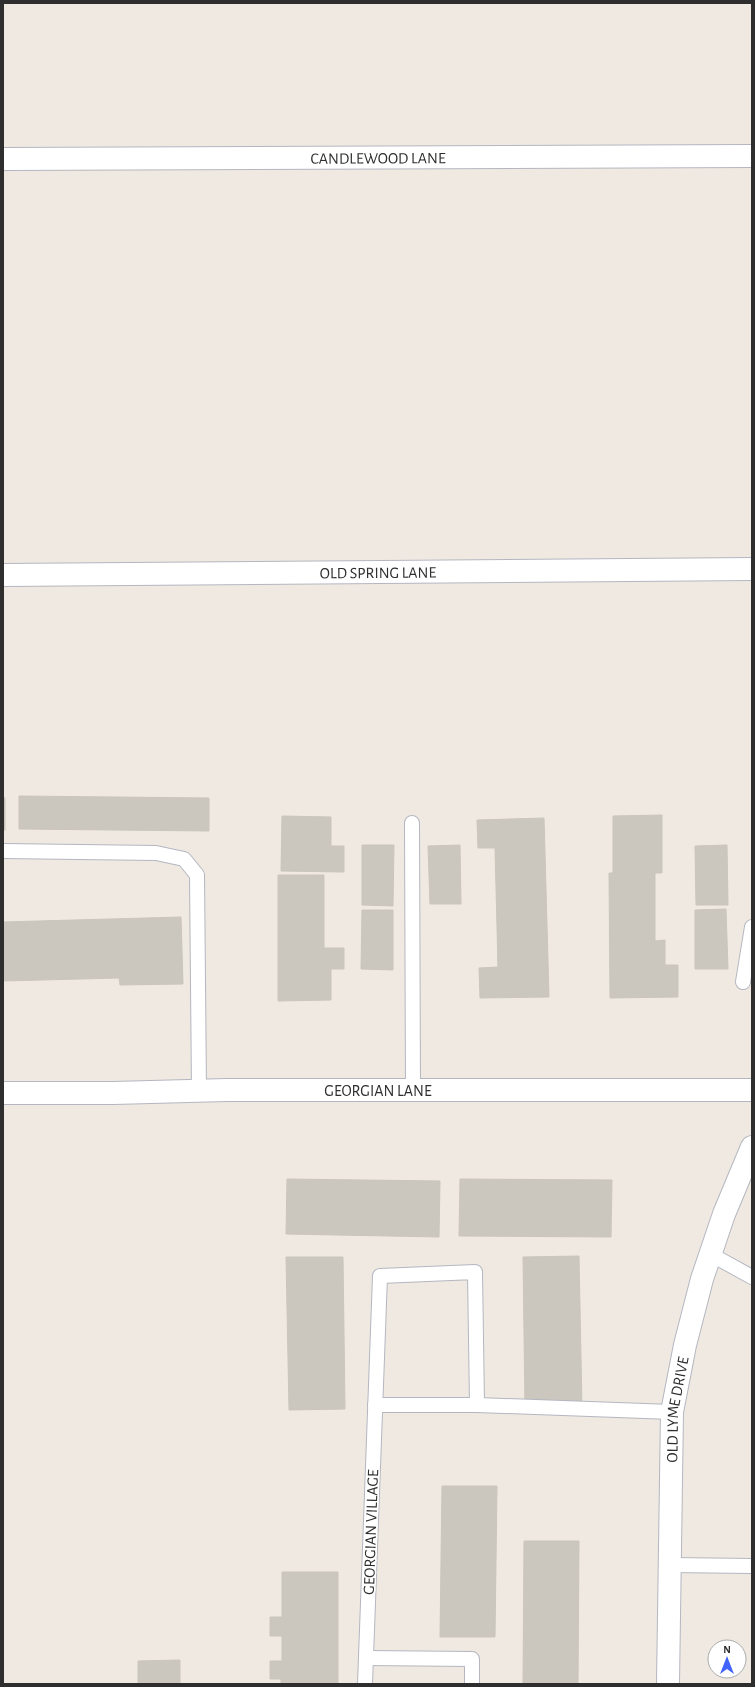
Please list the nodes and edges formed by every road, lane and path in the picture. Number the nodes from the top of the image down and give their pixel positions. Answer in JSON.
{"nodes":[{"id":1,"x":752,"y":156,"type":"edge"},
{"id":2,"x":3,"y":159,"type":"edge"},
{"id":3,"x":752,"y":569,"type":"edge"},
{"id":4,"x":3,"y":575,"type":"edge"},
{"id":5,"x":412,"y":823,"type":"dead end"},
{"id":6,"x":3,"y":851,"type":"edge"},
{"id":7,"x":752,"y":927,"type":"edge"},
{"id":8,"x":743,"y":982,"type":"dead end"},
{"id":9,"x":413,"y":1090,"type":"junction"},
{"id":10,"x":752,"y":1090,"type":"edge"},
{"id":11,"x":199,"y":1091,"type":"junction"},
{"id":12,"x":3,"y":1094,"type":"edge"},
{"id":13,"x":752,"y":1147,"type":"edge"},
{"id":14,"x":710,"y":1254,"type":"junction"},
{"id":15,"x":752,"y":1277,"type":"edge"},
{"id":16,"x":375,"y":1405,"type":"junction"},
{"id":17,"x":477,"y":1405,"type":"junction"},
{"id":18,"x":672,"y":1412,"type":"junction"},
{"id":19,"x":670,"y":1565,"type":"junction"},
{"id":20,"x":752,"y":1566,"type":"edge"},
{"id":21,"x":366,"y":1658,"type":"junction"},
{"id":22,"x":365,"y":1684,"type":"edge"},
{"id":23,"x":472,"y":1684,"type":"edge"},
{"id":24,"x":668,"y":1684,"type":"edge"}],
"edges":[{"from":1,"to":2,"type":"street","name":"CANDLEWOOD LANE"},
{"from":3,"to":4,"type":"street","name":"OLD SPRING LANE"},
{"from":5,"to":9,"type":"lane"},
{"from":6,"to":11,"type":"lane"},
{"from":7,"to":8,"type":"lane"},
{"from":9,"to":10,"type":"street","name":"GEORGIAN LANE"},
{"from":9,"to":11,"type":"street","name":"GEORGIAN LANE"},
{"from":11,"to":12,"type":"street","name":"GEORGIAN LANE"},
{"from":13,"to":14,"type":"street","name":"OLD LYME DRIVE"},
{"from":14,"to":15,"type":"lane"},
{"from":14,"to":18,"type":"street","name":"OLD LYME DRIVE"},
{"from":16,"to":17,"type":"lane"},
{"from":16,"to":17,"type":"lane","name":"GEORGIAN VILLAGE"},
{"from":16,"to":21,"type":"lane","name":"GEORGIAN VILLAGE"},
{"from":17,"to":18,"type":"lane"},
{"from":18,"to":19,"type":"street","name":"OLD LYME DRIVE"},
{"from":19,"to":20,"type":"lane"},
{"from":19,"to":24,"type":"street","name":"OLD LYME DRIVE"},
{"from":21,"to":22,"type":"lane","name":"GEORGIAN VILLAGE"},
{"from":21,"to":23,"type":"lane"}]}
